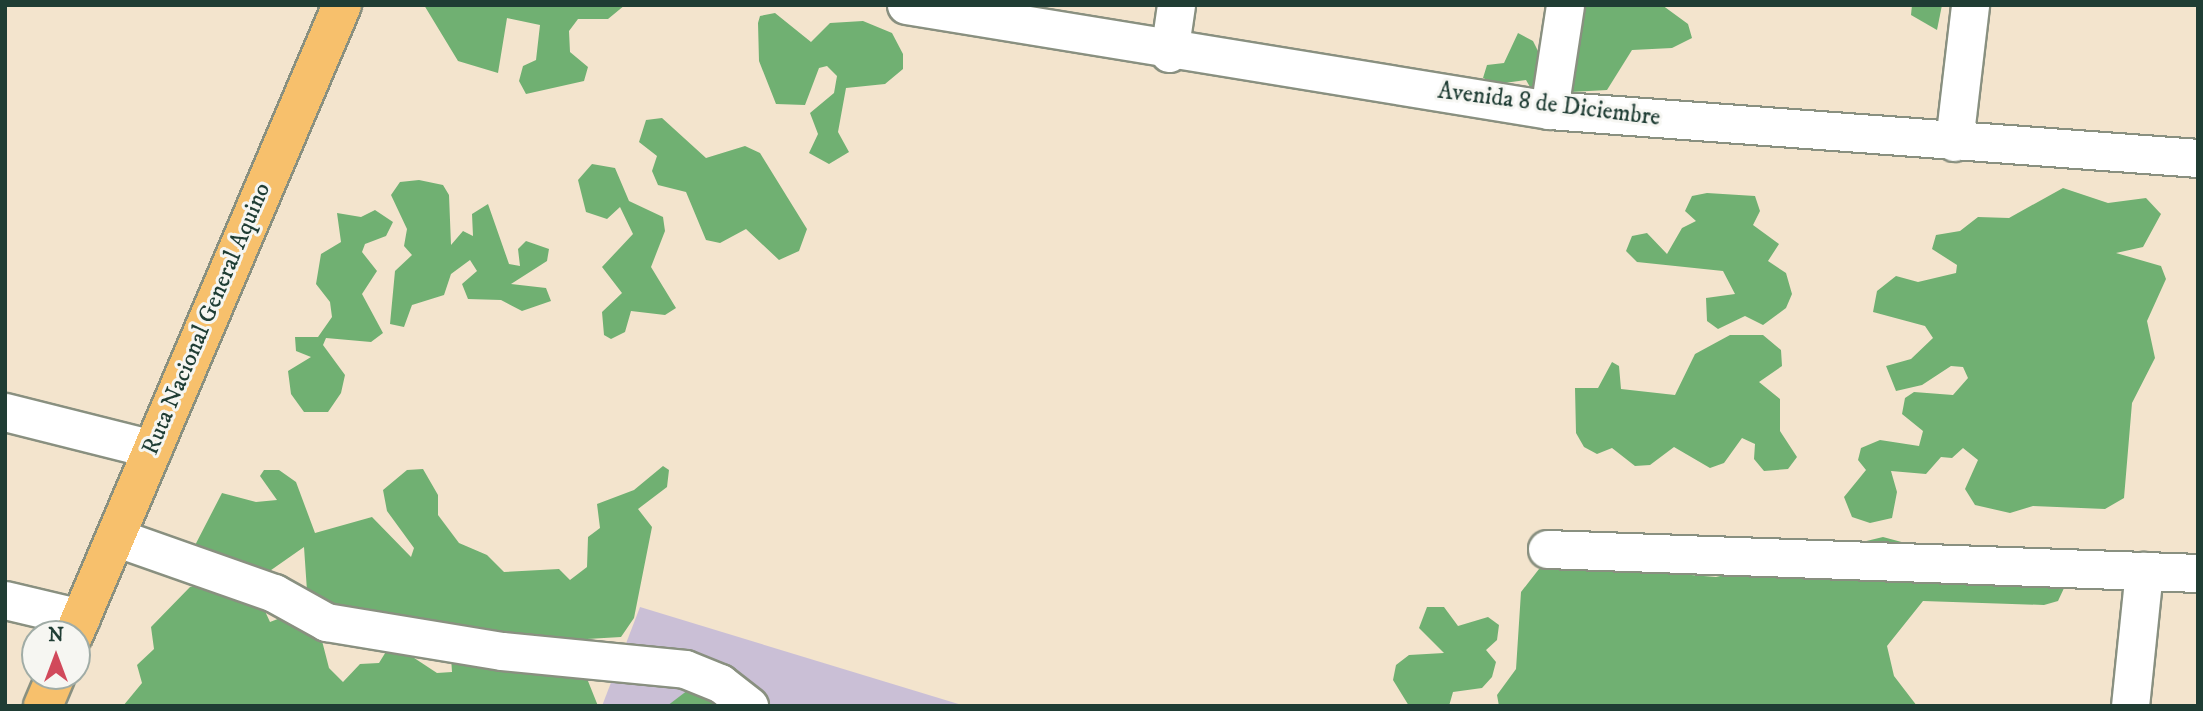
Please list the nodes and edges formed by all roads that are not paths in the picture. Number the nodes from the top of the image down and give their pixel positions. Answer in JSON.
{"nodes":[{"id":1,"x":342,"y":5,"type":"edge"},
{"id":2,"x":906,"y":5,"type":"edge"},
{"id":3,"x":1176,"y":5,"type":"edge"},
{"id":4,"x":1564,"y":5,"type":"edge"},
{"id":5,"x":1970,"y":5,"type":"edge"},
{"id":6,"x":1169,"y":52,"type":"junction"},
{"id":7,"x":1549,"y":110,"type":"junction"},
{"id":8,"x":1954,"y":142,"type":"junction"},
{"id":9,"x":2198,"y":158,"type":"edge"},
{"id":10,"x":5,"y":412,"type":"edge"},
{"id":11,"x":152,"y":449,"type":"junction"},
{"id":12,"x":115,"y":537,"type":"junction"},
{"id":13,"x":1547,"y":549,"type":"dead end"},
{"id":14,"x":2144,"y":571,"type":"junction"},
{"id":15,"x":2198,"y":573,"type":"edge"},
{"id":16,"x":5,"y":600,"type":"edge"},
{"id":17,"x":60,"y":620,"type":"edge"},
{"id":18,"x":80,"y":620,"type":"edge"},
{"id":19,"x":749,"y":706,"type":"edge"},
{"id":20,"x":2130,"y":706,"type":"edge"}],
"edges":[{"from":1,"to":11,"type":"highway","name":"Ruta Nacional General Aquino"},
{"from":2,"to":6,"type":"street","name":"Avenida 8 de Diciembre"},
{"from":3,"to":6,"type":"street"},
{"from":4,"to":7,"type":"street"},
{"from":5,"to":8,"type":"street"},
{"from":6,"to":7,"type":"street","name":"Avenida 8 de Diciembre"},
{"from":7,"to":8,"type":"street","name":"Avenida 8 de Diciembre"},
{"from":8,"to":9,"type":"street","name":"Avenida 8 de Diciembre"},
{"from":10,"to":11,"type":"street"},
{"from":11,"to":12,"type":"highway","name":"Ruta Nacional General Aquino"},
{"from":12,"to":18,"type":"highway","name":"Ruta Nacional General Aquino"},
{"from":12,"to":19,"type":"street"},
{"from":13,"to":14,"type":"street"},
{"from":14,"to":15,"type":"street"},
{"from":14,"to":20,"type":"street"},
{"from":16,"to":17,"type":"street"}]}
